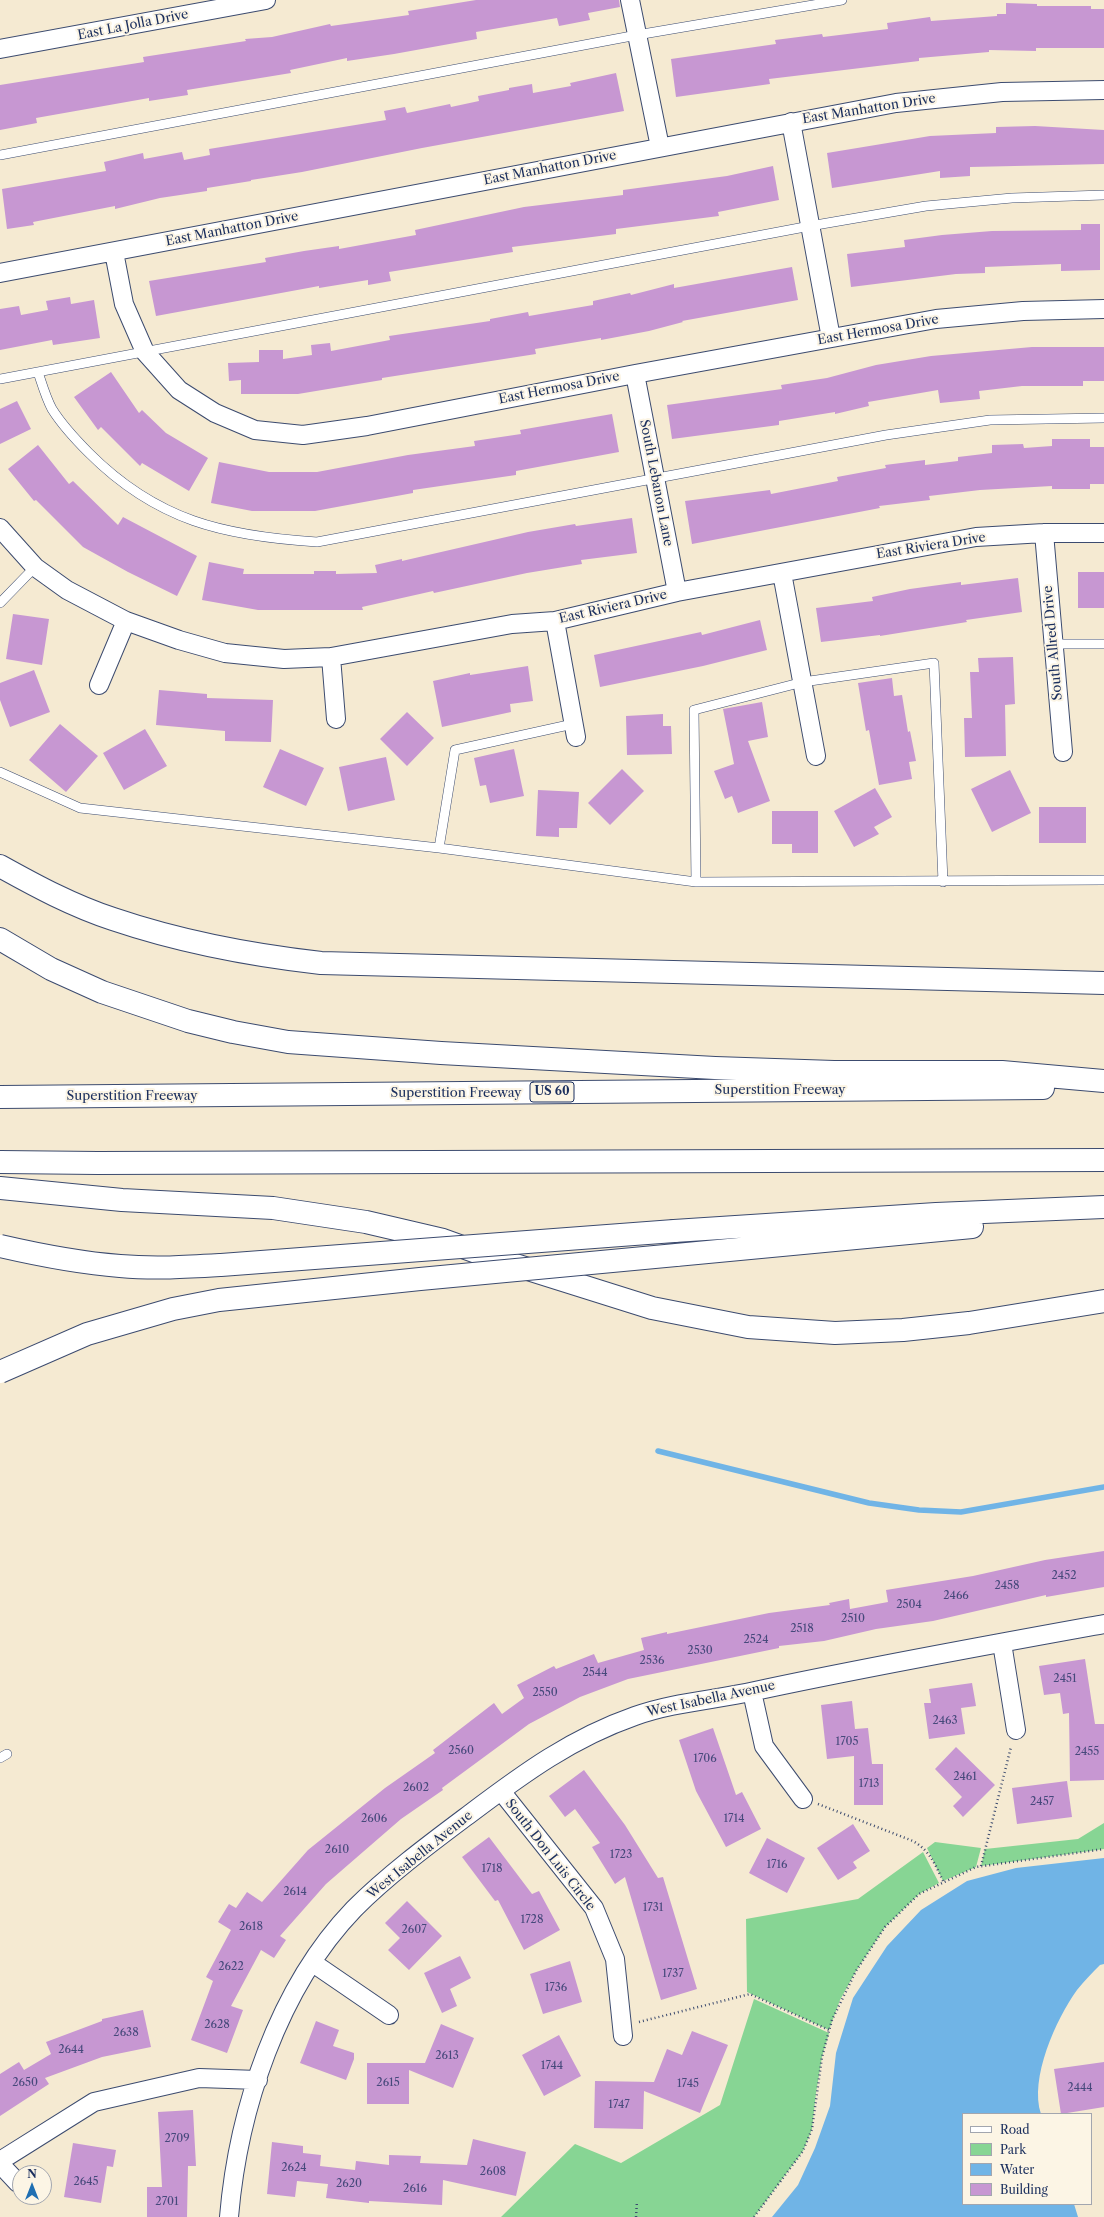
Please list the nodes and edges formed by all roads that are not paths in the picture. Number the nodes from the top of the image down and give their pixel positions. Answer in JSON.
{"nodes":[{"id":1,"x":266,"y":0,"type":"edge"},
{"id":2,"x":630,"y":0,"type":"edge"},
{"id":3,"x":842,"y":0,"type":"edge"},
{"id":4,"x":637,"y":36,"type":"junction"},
{"id":5,"x":0,"y":49,"type":"edge"},
{"id":6,"x":1104,"y":90,"type":"edge"},
{"id":7,"x":791,"y":122,"type":"junction"},
{"id":8,"x":660,"y":147,"type":"junction"},
{"id":9,"x":0,"y":155,"type":"edge"},
{"id":10,"x":1104,"y":195,"type":"edge"},
{"id":11,"x":810,"y":226,"type":"junction"},
{"id":12,"x":114,"y":252,"type":"junction"},
{"id":13,"x":0,"y":273,"type":"edge"},
{"id":14,"x":1104,"y":309,"type":"edge"},
{"id":15,"x":831,"y":338,"type":"junction"},
{"id":16,"x":145,"y":352,"type":"junction"},
{"id":17,"x":38,"y":372,"type":"junction"},
{"id":18,"x":635,"y":374,"type":"junction"},
{"id":19,"x":0,"y":379,"type":"edge"},
{"id":20,"x":1104,"y":418,"type":"edge"},
{"id":21,"x":655,"y":477,"type":"junction"},
{"id":22,"x":0,"y":528,"type":"edge"},
{"id":23,"x":1044,"y":533,"type":"junction"},
{"id":24,"x":1104,"y":533,"type":"edge"},
{"id":25,"x":35,"y":567,"type":"junction"},
{"id":26,"x":782,"y":573,"type":"junction"},
{"id":27,"x":677,"y":592,"type":"junction"},
{"id":28,"x":0,"y":603,"type":"edge"},
{"id":29,"x":126,"y":621,"type":"junction"},
{"id":30,"x":554,"y":621,"type":"junction"},
{"id":31,"x":1054,"y":644,"type":"junction"},
{"id":32,"x":1104,"y":644,"type":"edge"},
{"id":33,"x":331,"y":657,"type":"junction"},
{"id":34,"x":803,"y":682,"type":"junction"},
{"id":35,"x":99,"y":684,"type":"dead end"},
{"id":36,"x":336,"y":719,"type":"dead end"},
{"id":37,"x":575,"y":731,"type":"joint"},
{"id":38,"x":1063,"y":752,"type":"dead end"},
{"id":39,"x":816,"y":756,"type":"dead end"},
{"id":40,"x":0,"y":772,"type":"edge"},
{"id":41,"x":438,"y":848,"type":"junction"},
{"id":42,"x":0,"y":866,"type":"edge"},
{"id":43,"x":1104,"y":880,"type":"edge"},
{"id":44,"x":696,"y":882,"type":"junction"},
{"id":45,"x":943,"y":882,"type":"junction"},
{"id":46,"x":0,"y":939,"type":"edge"},
{"id":47,"x":1104,"y":983,"type":"edge"},
{"id":48,"x":1104,"y":1081,"type":"edge"},
{"id":49,"x":1104,"y":1087,"type":"edge"},
{"id":50,"x":0,"y":1097,"type":"edge"},
{"id":51,"x":1104,"y":1160,"type":"edge"},
{"id":52,"x":0,"y":1162,"type":"edge"},
{"id":53,"x":0,"y":1188,"type":"edge"},
{"id":54,"x":1104,"y":1207,"type":"edge"},
{"id":55,"x":1104,"y":1214,"type":"edge"},
{"id":56,"x":0,"y":1246,"type":"edge"},
{"id":57,"x":1104,"y":1301,"type":"edge"},
{"id":58,"x":0,"y":1372,"type":"edge"},
{"id":59,"x":1104,"y":1624,"type":"edge"},
{"id":60,"x":1002,"y":1643,"type":"junction"},
{"id":61,"x":752,"y":1692,"type":"junction"},
{"id":62,"x":1016,"y":1730,"type":"road end"},
{"id":63,"x":501,"y":1791,"type":"junction"},
{"id":64,"x":803,"y":1799,"type":"road end"},
{"id":65,"x":313,"y":1963,"type":"junction"},
{"id":66,"x":389,"y":2016,"type":"dead end"},
{"id":67,"x":623,"y":2032,"type":"road end"},
{"id":68,"x":258,"y":2080,"type":"junction"},
{"id":69,"x":0,"y":2163,"type":"edge"},
{"id":70,"x":12,"y":2176,"type":"edge"},
{"id":71,"x":228,"y":2217,"type":"edge"}],
"edges":[{"from":1,"to":5,"type":"street","name":"East La Jolla Drive"},
{"from":2,"to":4,"type":"street"},
{"from":3,"to":4,"type":"lane"},
{"from":4,"to":8,"type":"street"},
{"from":4,"to":9,"type":"lane"},
{"from":6,"to":7,"type":"street","name":"East Manhatton Drive"},
{"from":7,"to":8,"type":"street","name":"East Manhatton Drive"},
{"from":7,"to":11,"type":"street"},
{"from":8,"to":12,"type":"street","name":"East Manhatton Drive"},
{"from":10,"to":11,"type":"lane"},
{"from":11,"to":15,"type":"street"},
{"from":11,"to":16,"type":"lane"},
{"from":12,"to":13,"type":"street","name":"East Manhatton Drive"},
{"from":12,"to":16,"type":"street","name":"East Hermosa Drive"},
{"from":14,"to":15,"type":"street","name":"East Hermosa Drive"},
{"from":15,"to":18,"type":"street","name":"East Hermosa Drive"},
{"from":16,"to":17,"type":"lane"},
{"from":16,"to":18,"type":"street","name":"East Hermosa Drive"},
{"from":17,"to":19,"type":"lane"},
{"from":17,"to":21,"type":"lane"},
{"from":18,"to":21,"type":"street","name":"South Lebanon Lane"},
{"from":20,"to":21,"type":"lane"},
{"from":21,"to":27,"type":"street","name":"South Lebanon Lane"},
{"from":22,"to":25,"type":"street","name":"East Riviera Drive"},
{"from":23,"to":24,"type":"street","name":"East Riviera Drive"},
{"from":23,"to":26,"type":"street","name":"East Riviera Drive"},
{"from":23,"to":31,"type":"street","name":"South Allred Drive"},
{"from":25,"to":28,"type":"lane"},
{"from":25,"to":29,"type":"street","name":"East Riviera Drive"},
{"from":26,"to":27,"type":"street","name":"East Riviera Drive"},
{"from":26,"to":34,"type":"street"},
{"from":27,"to":30,"type":"street","name":"East Riviera Drive"},
{"from":29,"to":33,"type":"street","name":"East Riviera Drive"},
{"from":29,"to":35,"type":"street"},
{"from":30,"to":33,"type":"street","name":"East Riviera Drive"},
{"from":30,"to":37,"type":"street"},
{"from":31,"to":32,"type":"lane"},
{"from":31,"to":38,"type":"street","name":"South Allred Drive"},
{"from":33,"to":36,"type":"street"},
{"from":34,"to":39,"type":"street"},
{"from":34,"to":44,"type":"lane"},
{"from":34,"to":45,"type":"lane"},
{"from":37,"to":41,"type":"lane"},
{"from":40,"to":41,"type":"lane"},
{"from":41,"to":44,"type":"lane"},
{"from":42,"to":47,"type":"highway"},
{"from":43,"to":45,"type":"lane"},
{"from":44,"to":45,"type":"lane"},
{"from":46,"to":48,"type":"highway"},
{"from":49,"to":50,"type":"highway","name":"Superstition Freeway","number":"US 60"},
{"from":51,"to":52,"type":"highway"},
{"from":53,"to":57,"type":"highway"},
{"from":54,"to":56,"type":"highway","bridge":true},
{"from":55,"to":58,"type":"highway","bridge":true},
{"from":59,"to":60,"type":"street","name":"West Isabella Avenue"},
{"from":60,"to":61,"type":"street","name":"West Isabella Avenue"},
{"from":60,"to":62,"type":"street"},
{"from":61,"to":63,"type":"street","name":"West Isabella Avenue"},
{"from":61,"to":64,"type":"street"},
{"from":63,"to":65,"type":"street","name":"West Isabella Avenue"},
{"from":63,"to":67,"type":"street","name":"South Don Luis Circle"},
{"from":65,"to":66,"type":"street"},
{"from":65,"to":68,"type":"street","name":"West Isabella Avenue"},
{"from":68,"to":69,"type":"street"},
{"from":68,"to":71,"type":"street","name":"West Isabella Avenue"},
{"from":69,"to":70,"type":"street"}]}
